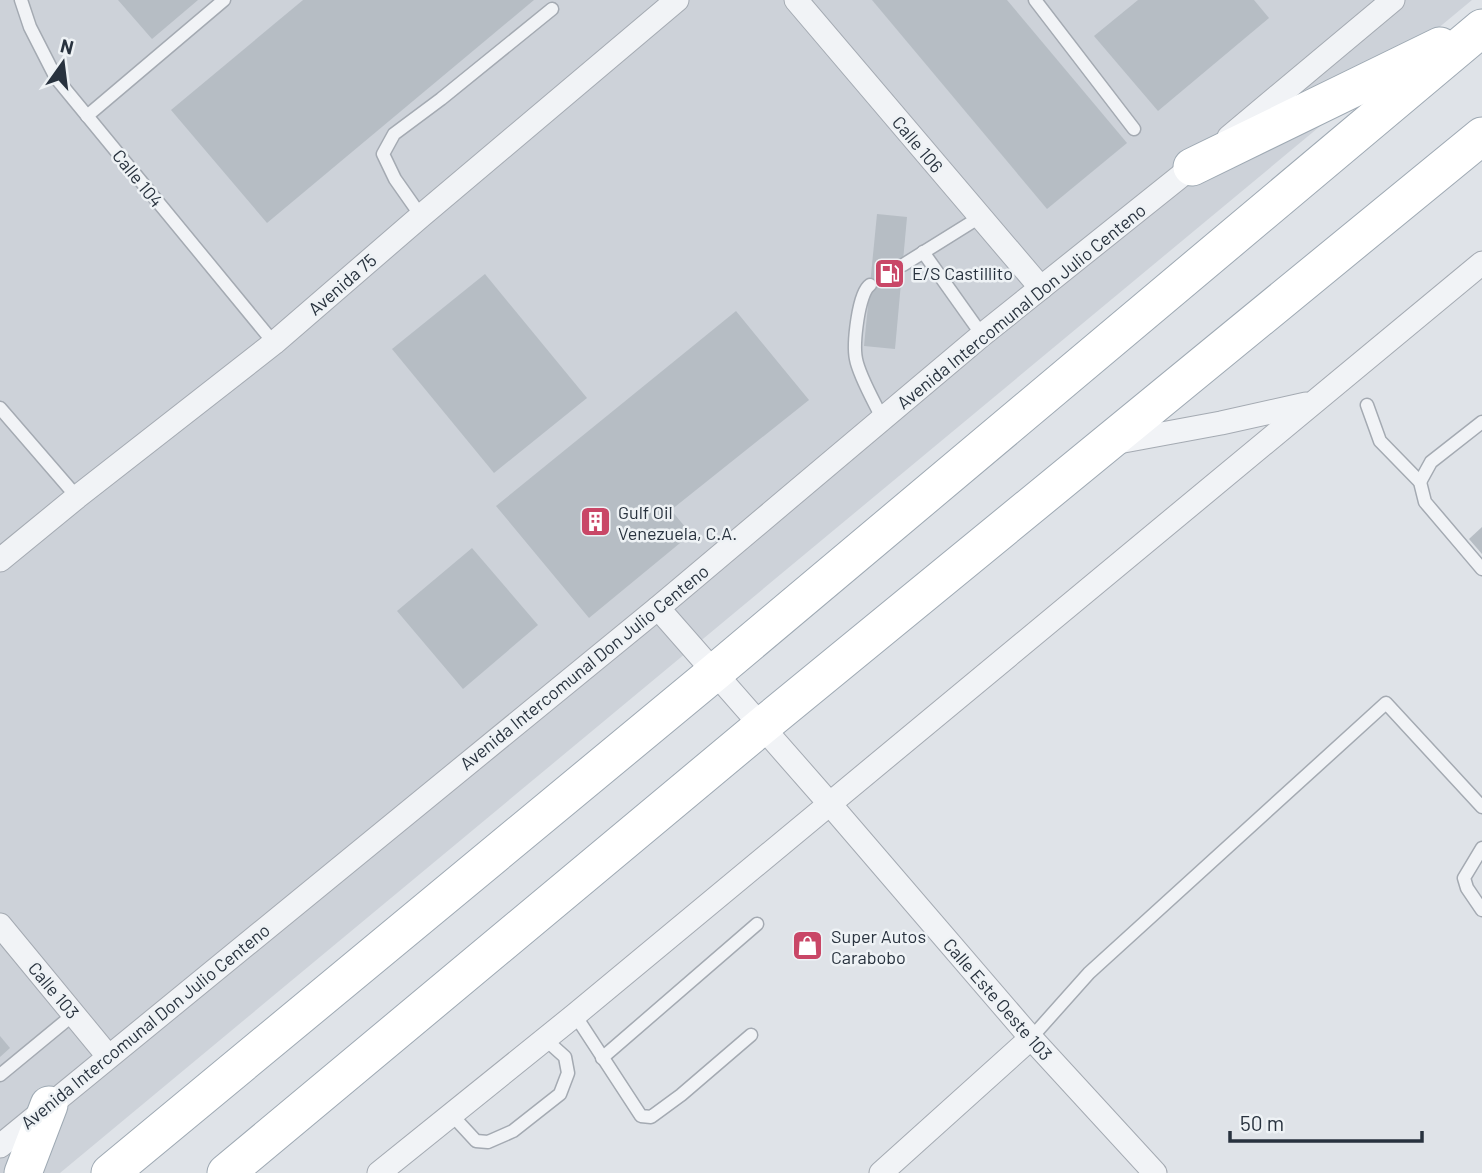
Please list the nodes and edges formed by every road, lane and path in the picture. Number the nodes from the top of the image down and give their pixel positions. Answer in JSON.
{"nodes":[{"id":1,"x":21,"y":0,"type":"edge"},
{"id":2,"x":224,"y":0,"type":"edge"},
{"id":3,"x":677,"y":0,"type":"edge"},
{"id":4,"x":796,"y":0,"type":"edge"},
{"id":5,"x":1035,"y":0,"type":"edge"},
{"id":6,"x":1393,"y":0,"type":"edge"},
{"id":7,"x":551,"y":9,"type":"dead end"},
{"id":8,"x":1482,"y":27,"type":"edge"},
{"id":9,"x":87,"y":116,"type":"junction"},
{"id":10,"x":1134,"y":129,"type":"dead end"},
{"id":11,"x":1482,"y":136,"type":"edge"},
{"id":12,"x":1192,"y":167,"type":"junction"},
{"id":13,"x":421,"y":216,"type":"junction"},
{"id":14,"x":980,"y":217,"type":"junction"},
{"id":15,"x":923,"y":252,"type":"junction"},
{"id":16,"x":1482,"y":263,"type":"edge"},
{"id":17,"x":903,"y":265,"type":"dead end"},
{"id":18,"x":870,"y":285,"type":"dead end"},
{"id":19,"x":1041,"y":288,"type":"junction"},
{"id":20,"x":982,"y":335,"type":"junction"},
{"id":21,"x":274,"y":343,"type":"junction"},
{"id":22,"x":1312,"y":402,"type":"junction"},
{"id":23,"x":1367,"y":405,"type":"dead end"},
{"id":24,"x":0,"y":408,"type":"edge"},
{"id":25,"x":883,"y":420,"type":"junction"},
{"id":26,"x":1482,"y":422,"type":"edge"},
{"id":27,"x":1105,"y":444,"type":"junction"},
{"id":28,"x":1420,"y":482,"type":"junction"},
{"id":29,"x":77,"y":497,"type":"junction"},
{"id":30,"x":0,"y":560,"type":"edge"},
{"id":31,"x":1482,"y":569,"type":"edge"},
{"id":32,"x":658,"y":608,"type":"junction"},
{"id":33,"x":714,"y":673,"type":"junction"},
{"id":34,"x":762,"y":726,"type":"junction"},
{"id":35,"x":829,"y":803,"type":"junction"},
{"id":36,"x":1482,"y":807,"type":"edge"},
{"id":37,"x":1482,"y":848,"type":"edge"},
{"id":38,"x":1482,"y":910,"type":"edge"},
{"id":39,"x":757,"y":924,"type":"dead end"},
{"id":40,"x":0,"y":925,"type":"edge"},
{"id":41,"x":74,"y":1014,"type":"junction"},
{"id":42,"x":575,"y":1015,"type":"junction"},
{"id":43,"x":751,"y":1035,"type":"dead end"},
{"id":44,"x":1031,"y":1038,"type":"junction"},
{"id":45,"x":545,"y":1039,"type":"junction"},
{"id":46,"x":108,"y":1056,"type":"junction"},
{"id":47,"x":602,"y":1058,"type":"junction"},
{"id":48,"x":0,"y":1075,"type":"edge"},
{"id":49,"x":48,"y":1105,"type":"junction"},
{"id":50,"x":451,"y":1114,"type":"junction"},
{"id":51,"x":0,"y":1146,"type":"edge"},
{"id":52,"x":23,"y":1173,"type":"edge"},
{"id":53,"x":110,"y":1173,"type":"edge"},
{"id":54,"x":226,"y":1173,"type":"edge"},
{"id":55,"x":379,"y":1173,"type":"edge"},
{"id":56,"x":881,"y":1173,"type":"edge"},
{"id":57,"x":1155,"y":1173,"type":"edge"}],
"edges":[{"from":1,"to":9,"type":"lane","name":"Calle 104"},
{"from":2,"to":9,"type":"lane"},
{"from":3,"to":13,"type":"street","name":"Avenida 75"},
{"from":4,"to":14,"type":"street","name":"Calle 106"},
{"from":5,"to":10,"type":"lane"},
{"from":6,"to":12,"type":"street","name":"Avenida Intercomunal Don Julio Centeno"},
{"from":7,"to":13,"type":"lane"},
{"from":8,"to":12,"type":"main road"},
{"from":8,"to":33,"type":"main road"},
{"from":9,"to":21,"type":"lane","name":"Calle 104"},
{"from":11,"to":27,"type":"main road"},
{"from":12,"to":19,"type":"street","name":"Avenida Intercomunal Don Julio Centeno"},
{"from":13,"to":21,"type":"street","name":"Avenida 75"},
{"from":14,"to":15,"type":"lane"},
{"from":14,"to":19,"type":"street","name":"Calle 106"},
{"from":15,"to":17,"type":"lane"},
{"from":15,"to":20,"type":"lane"},
{"from":16,"to":22,"type":"street"},
{"from":18,"to":25,"type":"lane"},
{"from":19,"to":20,"type":"street","name":"Avenida Intercomunal Don Julio Centeno"},
{"from":20,"to":25,"type":"street","name":"Avenida Intercomunal Don Julio Centeno"},
{"from":21,"to":29,"type":"street","name":"Avenida 75"},
{"from":22,"to":27,"type":"street"},
{"from":22,"to":35,"type":"street"},
{"from":23,"to":28,"type":"lane"},
{"from":24,"to":29,"type":"lane"},
{"from":25,"to":32,"type":"street","name":"Avenida Intercomunal Don Julio Centeno"},
{"from":26,"to":28,"type":"lane"},
{"from":27,"to":34,"type":"main road"},
{"from":28,"to":31,"type":"lane"},
{"from":29,"to":30,"type":"street","name":"Avenida 75"},
{"from":32,"to":33,"type":"street","name":"Calle Este Oeste 103"},
{"from":32,"to":46,"type":"street","name":"Avenida Intercomunal Don Julio Centeno"},
{"from":33,"to":34,"type":"street","name":"Calle Este Oeste 103"},
{"from":33,"to":53,"type":"main road"},
{"from":34,"to":35,"type":"street","name":"Calle Este Oeste 103"},
{"from":34,"to":54,"type":"main road"},
{"from":35,"to":42,"type":"street"},
{"from":35,"to":44,"type":"street","name":"Calle Este Oeste 103"},
{"from":36,"to":44,"type":"lane"},
{"from":37,"to":38,"type":"lane"},
{"from":39,"to":47,"type":"lane"},
{"from":40,"to":41,"type":"street","name":"Calle 103"},
{"from":41,"to":46,"type":"street","name":"Calle 103"},
{"from":41,"to":48,"type":"lane"},
{"from":42,"to":45,"type":"street"},
{"from":42,"to":47,"type":"lane"},
{"from":43,"to":47,"type":"lane"},
{"from":44,"to":56,"type":"street"},
{"from":44,"to":57,"type":"street","name":"Calle Este Oeste 103"},
{"from":45,"to":50,"type":"street"},
{"from":45,"to":50,"type":"lane"},
{"from":46,"to":49,"type":"street","name":"Avenida Intercomunal Don Julio Centeno"},
{"from":49,"to":51,"type":"street","name":"Avenida Intercomunal Don Julio Centeno"},
{"from":49,"to":52,"type":"main road"},
{"from":50,"to":55,"type":"street"}]}
